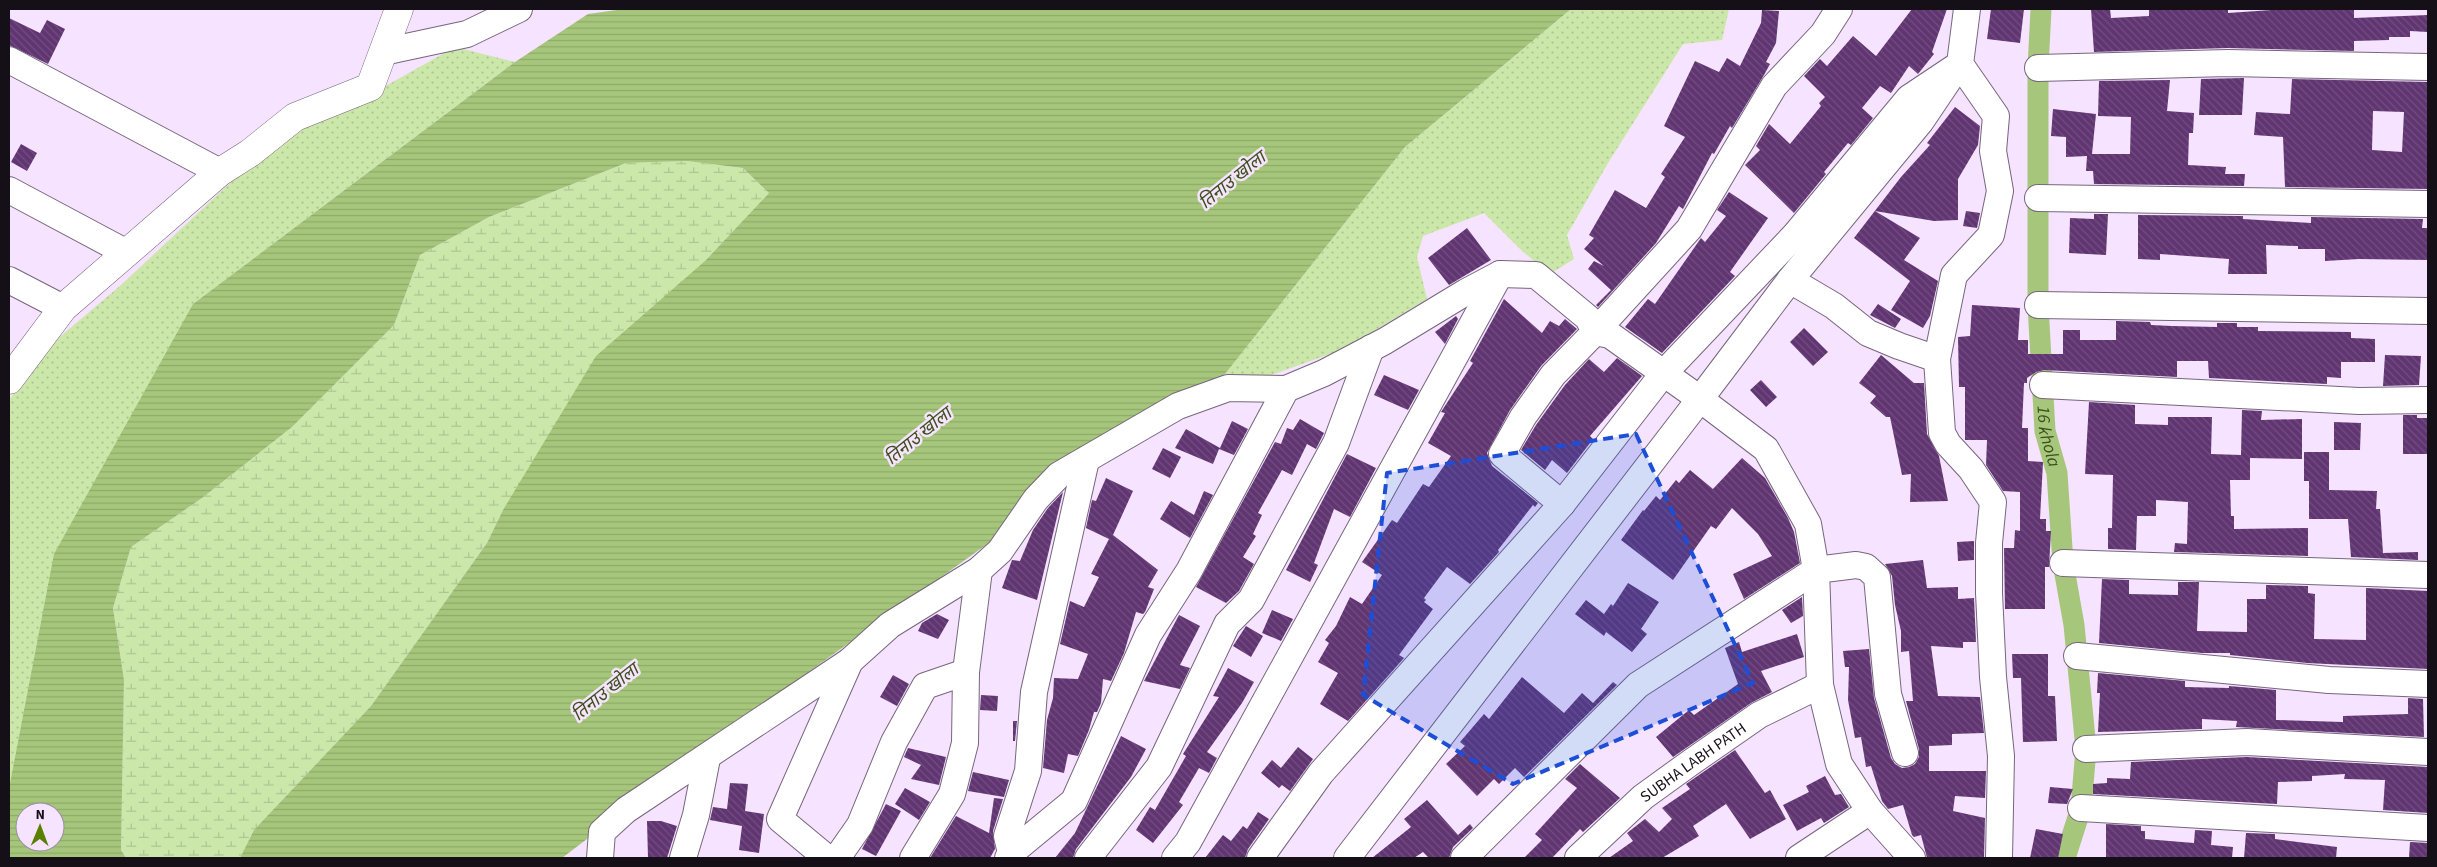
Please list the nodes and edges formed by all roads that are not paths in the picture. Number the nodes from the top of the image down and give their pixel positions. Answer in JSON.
{"nodes":[{"id":1,"x":399,"y":9,"type":"edge"},
{"id":2,"x":519,"y":9,"type":"edge"},
{"id":3,"x":1839,"y":9,"type":"edge"},
{"id":4,"x":1967,"y":9,"type":"edge"},
{"id":5,"x":383,"y":52,"type":"junction"},
{"id":6,"x":9,"y":60,"type":"edge"},
{"id":7,"x":1960,"y":64,"type":"junction"},
{"id":8,"x":2428,"y":67,"type":"edge"},
{"id":9,"x":2038,"y":68,"type":"dead end"},
{"id":10,"x":220,"y":172,"type":"junction"},
{"id":11,"x":9,"y":190,"type":"edge"},
{"id":12,"x":2038,"y":198,"type":"dead end"},
{"id":13,"x":2428,"y":204,"type":"edge"},
{"id":14,"x":127,"y":252,"type":"junction"},
{"id":15,"x":1500,"y":274,"type":"junction"},
{"id":16,"x":9,"y":280,"type":"edge"},
{"id":17,"x":1790,"y":280,"type":"junction"},
{"id":18,"x":2038,"y":305,"type":"dead end"},
{"id":19,"x":63,"y":308,"type":"junction"},
{"id":20,"x":2428,"y":310,"type":"edge"},
{"id":21,"x":1595,"y":332,"type":"junction"},
{"id":22,"x":1371,"y":348,"type":"junction"},
{"id":23,"x":1937,"y":358,"type":"junction"},
{"id":24,"x":1663,"y":374,"type":"junction"},
{"id":25,"x":9,"y":380,"type":"edge"},
{"id":26,"x":2042,"y":385,"type":"dead end"},
{"id":27,"x":1286,"y":389,"type":"junction"},
{"id":28,"x":1700,"y":399,"type":"junction"},
{"id":29,"x":2428,"y":400,"type":"edge"},
{"id":30,"x":1086,"y":460,"type":"junction"},
{"id":31,"x":1562,"y":504,"type":"junction"},
{"id":32,"x":2063,"y":563,"type":"dead end"},
{"id":33,"x":979,"y":570,"type":"junction"},
{"id":34,"x":1816,"y":570,"type":"junction"},
{"id":35,"x":2428,"y":575,"type":"edge"},
{"id":36,"x":2077,"y":656,"type":"dead end"},
{"id":37,"x":850,"y":662,"type":"junction"},
{"id":38,"x":966,"y":672,"type":"junction"},
{"id":39,"x":2428,"y":684,"type":"edge"},
{"id":40,"x":1820,"y":685,"type":"junction"},
{"id":41,"x":2086,"y":749,"type":"dead end"},
{"id":42,"x":2428,"y":752,"type":"edge"},
{"id":43,"x":1905,"y":753,"type":"dead end"},
{"id":44,"x":706,"y":758,"type":"junction"},
{"id":45,"x":2082,"y":808,"type":"dead end"},
{"id":46,"x":1870,"y":811,"type":"junction"},
{"id":47,"x":2428,"y":828,"type":"edge"},
{"id":48,"x":1009,"y":856,"type":"edge"},
{"id":49,"x":600,"y":858,"type":"edge"},
{"id":50,"x":683,"y":858,"type":"edge"},
{"id":51,"x":827,"y":858,"type":"edge"},
{"id":52,"x":836,"y":858,"type":"edge"},
{"id":53,"x":913,"y":858,"type":"edge"},
{"id":54,"x":1088,"y":858,"type":"edge"},
{"id":55,"x":1175,"y":858,"type":"edge"},
{"id":56,"x":1260,"y":858,"type":"edge"},
{"id":57,"x":1347,"y":858,"type":"edge"},
{"id":58,"x":1464,"y":858,"type":"edge"},
{"id":59,"x":1578,"y":858,"type":"edge"},
{"id":60,"x":1799,"y":858,"type":"edge"},
{"id":61,"x":1912,"y":858,"type":"edge"},
{"id":62,"x":1999,"y":858,"type":"edge"}],
"edges":[{"from":1,"to":5,"type":"main road"},
{"from":2,"to":5,"type":"street"},
{"from":3,"to":21,"type":"street"},
{"from":4,"to":7,"type":"street"},
{"from":5,"to":10,"type":"main road"},
{"from":6,"to":10,"type":"street"},
{"from":7,"to":17,"type":"street"},
{"from":7,"to":23,"type":"street"},
{"from":7,"to":24,"type":"street"},
{"from":8,"to":9,"type":"street"},
{"from":10,"to":14,"type":"main road"},
{"from":11,"to":14,"type":"street"},
{"from":12,"to":13,"type":"street"},
{"from":14,"to":19,"type":"main road"},
{"from":15,"to":21,"type":"street"},
{"from":15,"to":22,"type":"street"},
{"from":15,"to":55,"type":"street"},
{"from":16,"to":19,"type":"street"},
{"from":17,"to":23,"type":"street"},
{"from":17,"to":28,"type":"street"},
{"from":18,"to":20,"type":"street"},
{"from":19,"to":25,"type":"main road"},
{"from":21,"to":24,"type":"street"},
{"from":21,"to":31,"type":"street"},
{"from":22,"to":27,"type":"street"},
{"from":22,"to":54,"type":"street"},
{"from":23,"to":62,"type":"street"},
{"from":24,"to":28,"type":"street"},
{"from":24,"to":31,"type":"street"},
{"from":26,"to":29,"type":"street"},
{"from":27,"to":30,"type":"street"},
{"from":27,"to":48,"type":"street"},
{"from":28,"to":34,"type":"street"},
{"from":28,"to":57,"type":"street"},
{"from":30,"to":33,"type":"street"},
{"from":30,"to":48,"type":"street"},
{"from":31,"to":56,"type":"street"},
{"from":32,"to":35,"type":"street"},
{"from":33,"to":37,"type":"street"},
{"from":33,"to":38,"type":"street"},
{"from":34,"to":40,"type":"street"},
{"from":34,"to":43,"type":"street"},
{"from":34,"to":58,"type":"street"},
{"from":36,"to":39,"type":"street"},
{"from":37,"to":44,"type":"street"},
{"from":37,"to":51,"type":"street"},
{"from":38,"to":52,"type":"street"},
{"from":38,"to":53,"type":"street"},
{"from":40,"to":46,"type":"street"},
{"from":40,"to":59,"type":"street","name":"SUBHA LABH PATH"},
{"from":41,"to":42,"type":"street"},
{"from":44,"to":49,"type":"street"},
{"from":44,"to":50,"type":"street"},
{"from":45,"to":47,"type":"street"},
{"from":46,"to":60,"type":"street"},
{"from":46,"to":61,"type":"street"}]}
